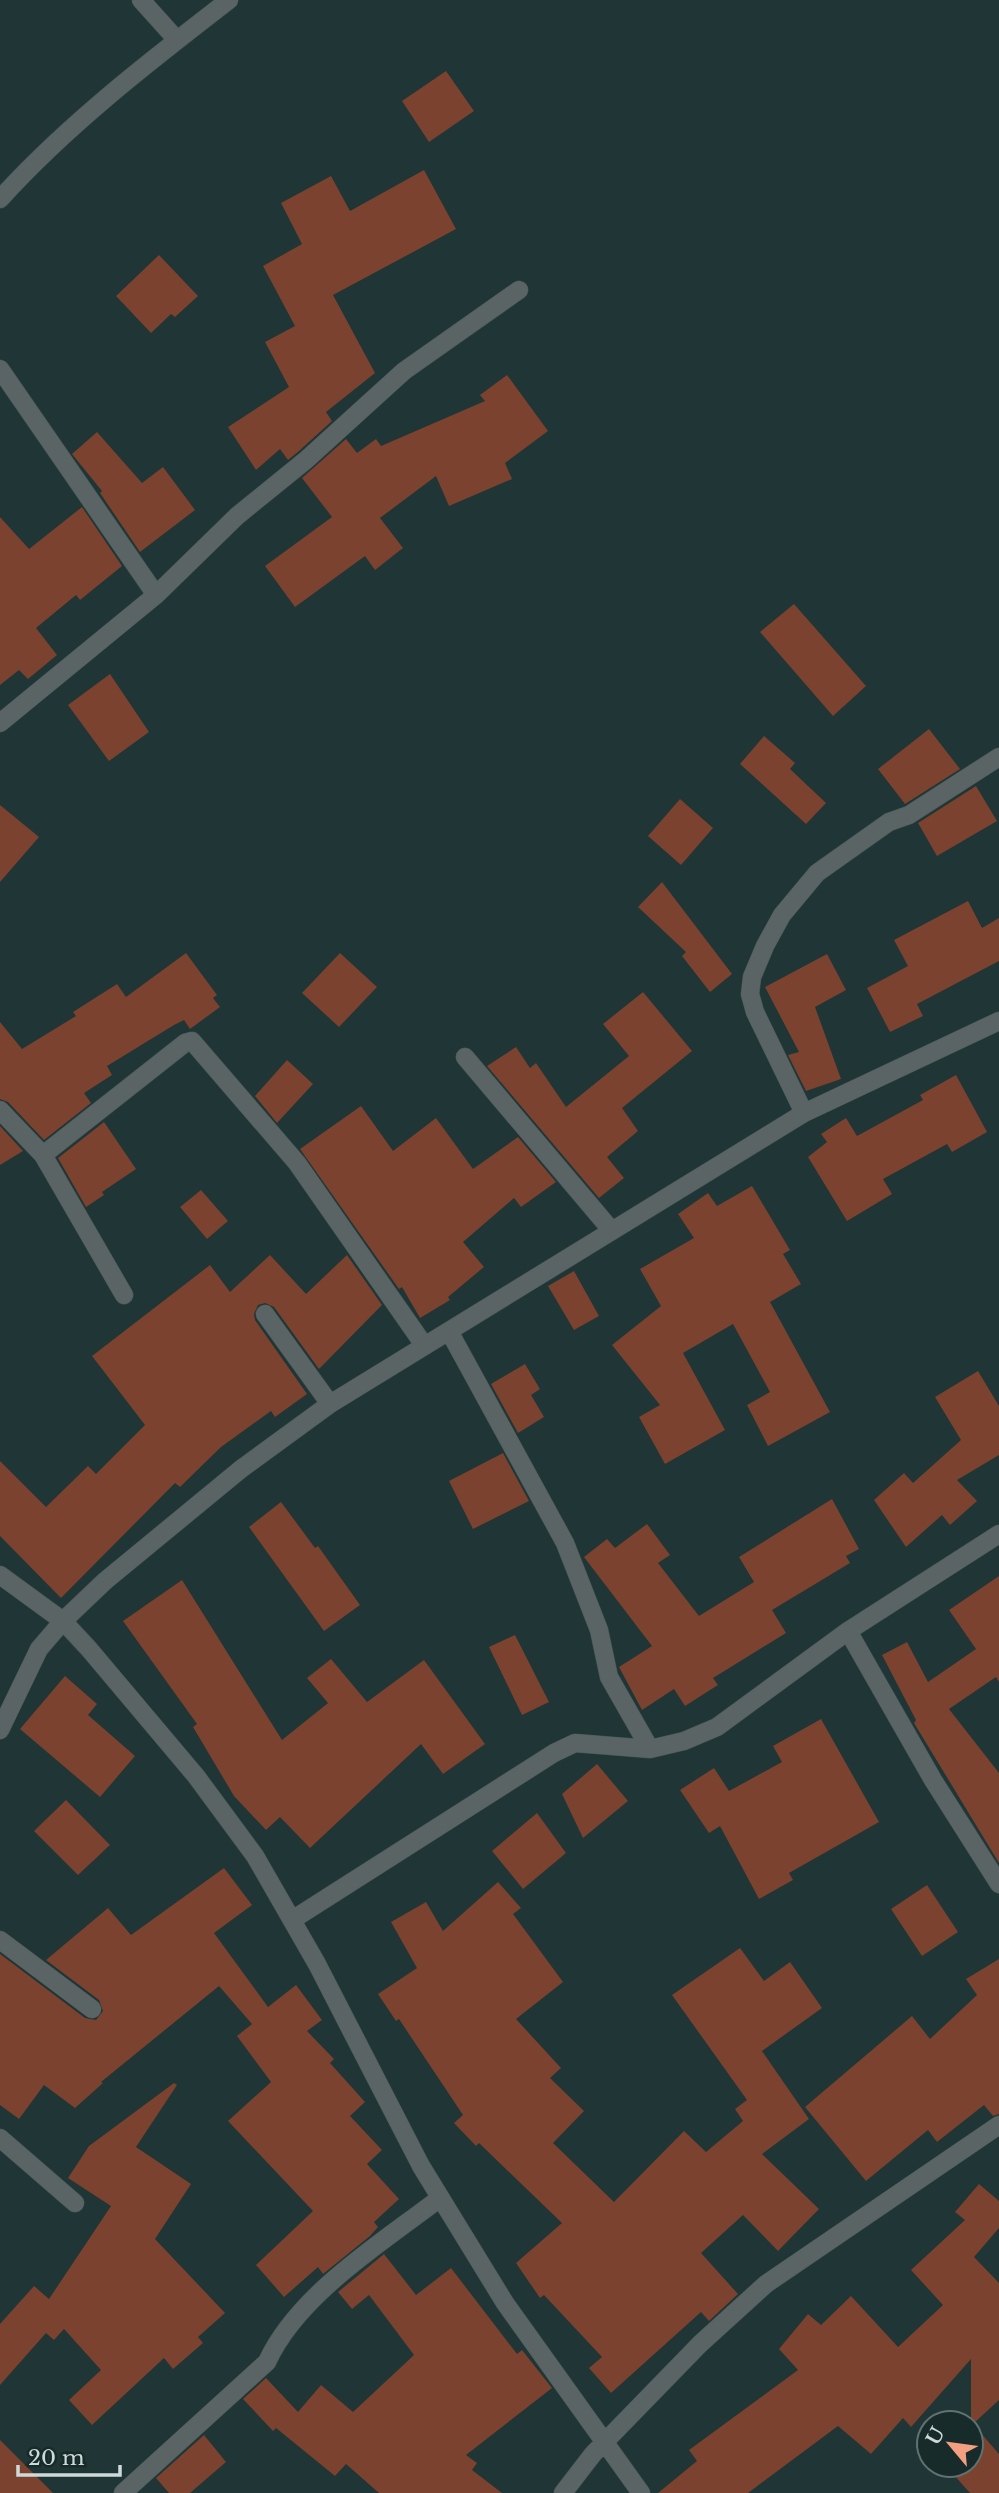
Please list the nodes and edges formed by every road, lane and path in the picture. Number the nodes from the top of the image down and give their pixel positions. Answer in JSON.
{"nodes":[{"id":1,"x":141,"y":0,"type":"edge"},
{"id":2,"x":229,"y":0,"type":"edge"},
{"id":3,"x":177,"y":40,"type":"junction"},
{"id":4,"x":0,"y":199,"type":"edge"},
{"id":5,"x":519,"y":290,"type":"dead end"},
{"id":6,"x":0,"y":369,"type":"edge"},
{"id":7,"x":156,"y":595,"type":"junction"},
{"id":8,"x":0,"y":723,"type":"edge"},
{"id":9,"x":999,"y":757,"type":"edge"},
{"id":10,"x":997,"y":1025,"type":"edge"},
{"id":11,"x":465,"y":1057,"type":"dead end"},
{"id":12,"x":0,"y":1110,"type":"edge"},
{"id":13,"x":804,"y":1113,"type":"junction"},
{"id":14,"x":43,"y":1155,"type":"junction"},
{"id":15,"x":612,"y":1231,"type":"junction"},
{"id":16,"x":124,"y":1295,"type":"dead end"},
{"id":17,"x":265,"y":1314,"type":"dead end"},
{"id":18,"x":449,"y":1331,"type":"junction"},
{"id":19,"x":424,"y":1345,"type":"junction"},
{"id":20,"x":330,"y":1404,"type":"junction"},
{"id":21,"x":999,"y":1534,"type":"edge"},
{"id":22,"x":0,"y":1576,"type":"edge"},
{"id":23,"x":63,"y":1621,"type":"junction"},
{"id":24,"x":848,"y":1631,"type":"junction"},
{"id":25,"x":0,"y":1730,"type":"edge"},
{"id":26,"x":650,"y":1749,"type":"junction"},
{"id":27,"x":999,"y":1884,"type":"edge"},
{"id":28,"x":292,"y":1920,"type":"junction"},
{"id":29,"x":0,"y":1940,"type":"edge"},
{"id":30,"x":92,"y":2009,"type":"dead end"},
{"id":31,"x":999,"y":2125,"type":"edge"},
{"id":32,"x":0,"y":2138,"type":"edge"},
{"id":33,"x":440,"y":2198,"type":"junction"},
{"id":34,"x":75,"y":2203,"type":"dead end"},
{"id":35,"x":606,"y":2441,"type":"junction"},
{"id":36,"x":124,"y":2493,"type":"edge"},
{"id":37,"x":563,"y":2493,"type":"edge"},
{"id":38,"x":641,"y":2493,"type":"edge"}],
"edges":[{"from":1,"to":3,"type":"street"},
{"from":2,"to":3,"type":"street"},
{"from":3,"to":4,"type":"street"},
{"from":5,"to":7,"type":"street"},
{"from":6,"to":7,"type":"street"},
{"from":7,"to":8,"type":"street"},
{"from":9,"to":13,"type":"street"},
{"from":10,"to":13,"type":"street"},
{"from":11,"to":15,"type":"street"},
{"from":12,"to":14,"type":"street"},
{"from":13,"to":15,"type":"street"},
{"from":14,"to":16,"type":"street"},
{"from":14,"to":19,"type":"street"},
{"from":15,"to":18,"type":"street"},
{"from":17,"to":20,"type":"street"},
{"from":18,"to":19,"type":"street"},
{"from":18,"to":26,"type":"street"},
{"from":19,"to":20,"type":"street"},
{"from":20,"to":23,"type":"street"},
{"from":21,"to":24,"type":"street"},
{"from":22,"to":23,"type":"street"},
{"from":23,"to":25,"type":"street"},
{"from":23,"to":28,"type":"street"},
{"from":24,"to":26,"type":"street"},
{"from":24,"to":27,"type":"street"},
{"from":26,"to":28,"type":"street"},
{"from":28,"to":33,"type":"street"},
{"from":29,"to":30,"type":"street"},
{"from":31,"to":35,"type":"street"},
{"from":32,"to":34,"type":"street"},
{"from":33,"to":35,"type":"street"},
{"from":33,"to":36,"type":"street"},
{"from":35,"to":37,"type":"street"},
{"from":35,"to":38,"type":"street"}]}
